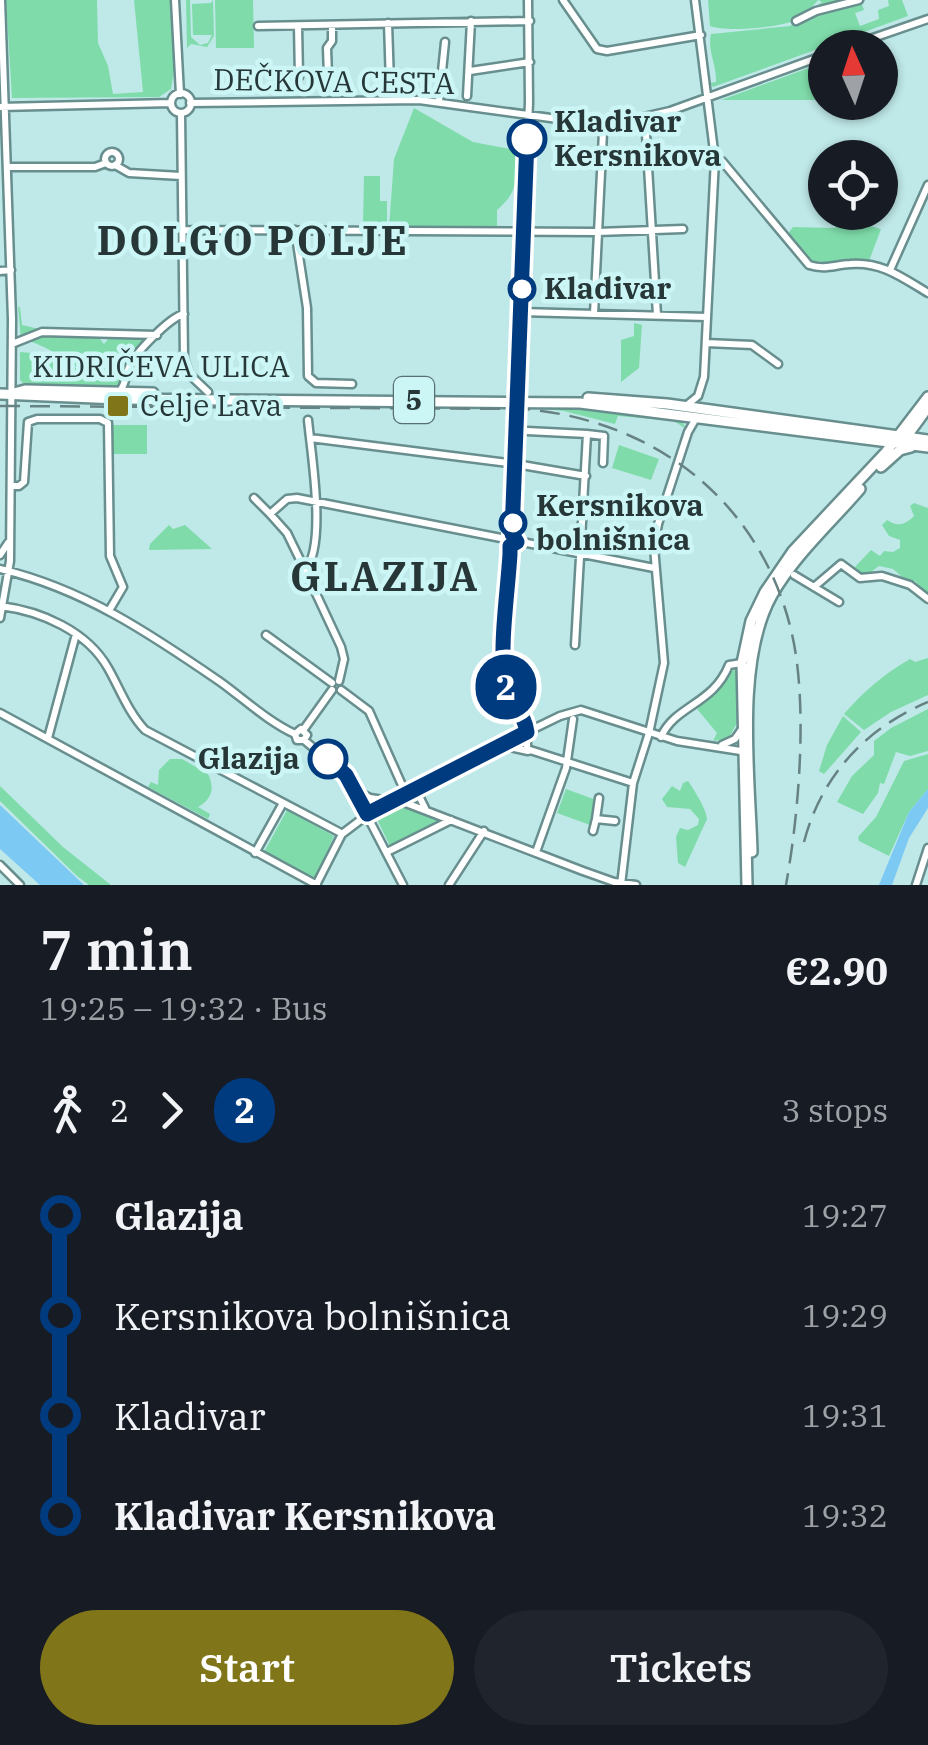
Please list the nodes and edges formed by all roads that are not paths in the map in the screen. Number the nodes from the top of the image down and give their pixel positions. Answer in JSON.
{"nodes":[{"id":1,"x":1,"y":0,"type":"edge"},
{"id":2,"x":175,"y":0,"type":"edge"},
{"id":3,"x":528,"y":0,"type":"edge"},
{"id":4,"x":563,"y":0,"type":"edge"},
{"id":5,"x":695,"y":0,"type":"edge"},
{"id":6,"x":859,"y":0,"type":"edge"},
{"id":7,"x":928,"y":19,"type":"edge"},
{"id":8,"x":471,"y":21,"type":"junction"},
{"id":9,"x":530,"y":21,"type":"junction"},
{"id":10,"x":796,"y":21,"type":"dead end"},
{"id":11,"x":388,"y":23,"type":"junction"},
{"id":12,"x":332,"y":25,"type":"junction"},
{"id":13,"x":258,"y":26,"type":"dead end"},
{"id":14,"x":298,"y":26,"type":"junction"},
{"id":15,"x":896,"y":30,"type":"edge"},
{"id":16,"x":701,"y":35,"type":"junction"},
{"id":17,"x":446,"y":42,"type":"dead end"},
{"id":18,"x":808,"y":60,"type":"edge"},
{"id":19,"x":530,"y":62,"type":"junction"},
{"id":20,"x":470,"y":71,"type":"junction"},
{"id":21,"x":328,"y":76,"type":"dead end"},
{"id":22,"x":299,"y":77,"type":"dead end"},
{"id":23,"x":390,"y":84,"type":"dead end"},
{"id":24,"x":180,"y":94,"type":"junction"},
{"id":25,"x":467,"y":96,"type":"dead end"},
{"id":26,"x":709,"y":97,"type":"junction"},
{"id":27,"x":439,"y":102,"type":"junction"},
{"id":28,"x":190,"y":103,"type":"junction"},
{"id":29,"x":171,"y":104,"type":"junction"},
{"id":30,"x":3,"y":107,"type":"edge"},
{"id":31,"x":181,"y":113,"type":"junction"},
{"id":32,"x":529,"y":114,"type":"junction"},
{"id":33,"x":603,"y":132,"type":"dead end"},
{"id":34,"x":646,"y":134,"type":"dead end"},
{"id":35,"x":715,"y":159,"type":"junction"},
{"id":36,"x":8,"y":167,"type":"junction"},
{"id":37,"x":181,"y":176,"type":"junction"},
{"id":38,"x":928,"y":185,"type":"edge"},
{"id":39,"x":683,"y":229,"type":"dead end"},
{"id":40,"x":183,"y":230,"type":"junction"},
{"id":41,"x":294,"y":230,"type":"junction"},
{"id":42,"x":523,"y":232,"type":"junction"},
{"id":43,"x":597,"y":232,"type":"junction"},
{"id":44,"x":651,"y":232,"type":"junction"},
{"id":45,"x":11,"y":270,"type":"junction"},
{"id":46,"x":890,"y":270,"type":"junction"},
{"id":47,"x":0,"y":271,"type":"edge"},
{"id":48,"x":928,"y":292,"type":"edge"},
{"id":49,"x":521,"y":312,"type":"junction"},
{"id":50,"x":184,"y":314,"type":"junction"},
{"id":51,"x":594,"y":314,"type":"junction"},
{"id":52,"x":657,"y":315,"type":"junction"},
{"id":53,"x":707,"y":316,"type":"junction"},
{"id":54,"x":155,"y":337,"type":"junction"},
{"id":55,"x":706,"y":343,"type":"junction"},
{"id":56,"x":12,"y":344,"type":"junction"},
{"id":57,"x":778,"y":364,"type":"dead end"},
{"id":58,"x":352,"y":384,"type":"dead end"},
{"id":59,"x":518,"y":391,"type":"dead end"},
{"id":60,"x":119,"y":392,"type":"junction"},
{"id":61,"x":208,"y":392,"type":"junction"},
{"id":62,"x":0,"y":394,"type":"edge"},
{"id":63,"x":12,"y":394,"type":"junction"},
{"id":64,"x":698,"y":396,"type":"junction"},
{"id":65,"x":928,"y":398,"type":"edge"},
{"id":66,"x":678,"y":406,"type":"junction"},
{"id":67,"x":643,"y":409,"type":"junction"},
{"id":68,"x":705,"y":410,"type":"junction"},
{"id":69,"x":926,"y":410,"type":"edge"},
{"id":70,"x":516,"y":414,"type":"dead end"},
{"id":71,"x":721,"y":419,"type":"junction"},
{"id":72,"x":308,"y":420,"type":"dead end"},
{"id":73,"x":527,"y":431,"type":"dead end"},
{"id":74,"x":688,"y":432,"type":"junction"},
{"id":75,"x":928,"y":432,"type":"edge"},
{"id":76,"x":588,"y":434,"type":"junction"},
{"id":77,"x":310,"y":438,"type":"junction"},
{"id":78,"x":864,"y":439,"type":"junction"},
{"id":79,"x":900,"y":440,"type":"junction"},
{"id":80,"x":928,"y":445,"type":"edge"},
{"id":81,"x":603,"y":462,"type":"dead end"},
{"id":82,"x":516,"y":464,"type":"junction"},
{"id":83,"x":877,"y":466,"type":"junction"},
{"id":84,"x":586,"y":476,"type":"junction"},
{"id":85,"x":11,"y":486,"type":"junction"},
{"id":86,"x":254,"y":498,"type":"dead end"},
{"id":87,"x":316,"y":501,"type":"junction"},
{"id":88,"x":270,"y":514,"type":"junction"},
{"id":89,"x":10,"y":537,"type":"junction"},
{"id":90,"x":511,"y":540,"type":"junction"},
{"id":91,"x":581,"y":554,"type":"junction"},
{"id":92,"x":0,"y":556,"type":"edge"},
{"id":93,"x":654,"y":568,"type":"junction"},
{"id":94,"x":4,"y":570,"type":"edge"},
{"id":95,"x":305,"y":570,"type":"junction"},
{"id":96,"x":794,"y":575,"type":"dead end"},
{"id":97,"x":814,"y":587,"type":"junction"},
{"id":98,"x":928,"y":599,"type":"edge"},
{"id":99,"x":839,"y":602,"type":"dead end"},
{"id":100,"x":4,"y":606,"type":"edge"},
{"id":101,"x":110,"y":610,"type":"junction"},
{"id":102,"x":0,"y":618,"type":"edge"},
{"id":103,"x":77,"y":633,"type":"junction"},
{"id":104,"x":266,"y":635,"type":"dead end"},
{"id":105,"x":575,"y":646,"type":"dead end"},
{"id":106,"x":746,"y":664,"type":"junction"},
{"id":107,"x":336,"y":686,"type":"junction"},
{"id":108,"x":0,"y":712,"type":"edge"},
{"id":109,"x":572,"y":719,"type":"dead end"},
{"id":110,"x":743,"y":728,"type":"junction"},
{"id":111,"x":304,"y":730,"type":"junction"},
{"id":112,"x":527,"y":732,"type":"junction"},
{"id":113,"x":649,"y":733,"type":"junction"},
{"id":114,"x":295,"y":734,"type":"junction"},
{"id":115,"x":661,"y":737,"type":"junction"},
{"id":116,"x":48,"y":738,"type":"junction"},
{"id":117,"x":304,"y":740,"type":"junction"},
{"id":118,"x":500,"y":745,"type":"dead end"},
{"id":119,"x":714,"y":747,"type":"junction"},
{"id":120,"x":530,"y":751,"type":"junction"},
{"id":121,"x":746,"y":751,"type":"junction"},
{"id":122,"x":568,"y":763,"type":"junction"},
{"id":123,"x":400,"y":782,"type":"dead end"},
{"id":124,"x":634,"y":783,"type":"junction"},
{"id":125,"x":354,"y":790,"type":"junction"},
{"id":126,"x":599,"y":798,"type":"dead end"},
{"id":127,"x":392,"y":800,"type":"junction"},
{"id":128,"x":283,"y":802,"type":"junction"},
{"id":129,"x":425,"y":808,"type":"junction"},
{"id":130,"x":367,"y":814,"type":"junction"},
{"id":131,"x":452,"y":819,"type":"junction"},
{"id":132,"x":596,"y":819,"type":"junction"},
{"id":133,"x":615,"y":821,"type":"dead end"},
{"id":134,"x":484,"y":831,"type":"junction"},
{"id":135,"x":592,"y":831,"type":"dead end"},
{"id":136,"x":342,"y":834,"type":"junction"},
{"id":137,"x":928,"y":848,"type":"edge"},
{"id":138,"x":387,"y":852,"type":"junction"},
{"id":139,"x":536,"y":852,"type":"junction"},
{"id":140,"x":255,"y":853,"type":"junction"},
{"id":141,"x":0,"y":866,"type":"edge"},
{"id":142,"x":622,"y":884,"type":"edge"},
{"id":143,"x":20,"y":885,"type":"edge"},
{"id":144,"x":316,"y":885,"type":"edge"},
{"id":145,"x":403,"y":885,"type":"edge"},
{"id":146,"x":449,"y":885,"type":"edge"},
{"id":147,"x":636,"y":885,"type":"edge"},
{"id":148,"x":750,"y":885,"type":"edge"},
{"id":149,"x":916,"y":885,"type":"edge"}],
"edges":[{"from":1,"to":30,"type":"street"},
{"from":2,"to":24,"type":"street"},
{"from":3,"to":9,"type":"street"},
{"from":4,"to":16,"type":"street"},
{"from":5,"to":16,"type":"street"},
{"from":6,"to":10,"type":"street"},
{"from":7,"to":15,"type":"street"},
{"from":8,"to":9,"type":"street"},
{"from":8,"to":11,"type":"street"},
{"from":8,"to":20,"type":"street"},
{"from":9,"to":19,"type":"street"},
{"from":11,"to":12,"type":"street"},
{"from":11,"to":23,"type":"street"},
{"from":12,"to":14,"type":"street"},
{"from":12,"to":21,"type":"street"},
{"from":13,"to":14,"type":"street"},
{"from":14,"to":22,"type":"street"},
{"from":16,"to":26,"type":"street"},
{"from":17,"to":27,"type":"street"},
{"from":18,"to":26,"type":"street","name":"DEČKOVA CESTA"},
{"from":19,"to":20,"type":"street"},
{"from":19,"to":32,"type":"street"},
{"from":20,"to":25,"type":"street"},
{"from":24,"to":28,"type":"street"},
{"from":24,"to":29,"type":"street"},
{"from":26,"to":32,"type":"street","name":"DEČKOVA CESTA"},
{"from":26,"to":35,"type":"street"},
{"from":27,"to":28,"type":"street","name":"DEČKOVA CESTA"},
{"from":27,"to":32,"type":"street","name":"DEČKOVA CESTA"},
{"from":28,"to":31,"type":"street"},
{"from":29,"to":30,"type":"street","name":"DEČKOVA CESTA"},
{"from":29,"to":31,"type":"street"},
{"from":30,"to":36,"type":"street"},
{"from":31,"to":37,"type":"street"},
{"from":32,"to":42,"type":"street"},
{"from":33,"to":43,"type":"street"},
{"from":34,"to":44,"type":"street"},
{"from":35,"to":46,"type":"street"},
{"from":35,"to":53,"type":"street"},
{"from":36,"to":37,"type":"street"},
{"from":36,"to":45,"type":"street"},
{"from":37,"to":40,"type":"street"},
{"from":38,"to":46,"type":"street"},
{"from":39,"to":44,"type":"street"},
{"from":40,"to":41,"type":"street"},
{"from":40,"to":50,"type":"street"},
{"from":41,"to":42,"type":"street"},
{"from":41,"to":58,"type":"street"},
{"from":42,"to":43,"type":"street"},
{"from":42,"to":49,"type":"street"},
{"from":43,"to":44,"type":"street"},
{"from":43,"to":51,"type":"street"},
{"from":44,"to":52,"type":"street"},
{"from":45,"to":47,"type":"street"},
{"from":45,"to":56,"type":"street"},
{"from":46,"to":48,"type":"street"},
{"from":49,"to":51,"type":"street"},
{"from":49,"to":59,"type":"street"},
{"from":50,"to":54,"type":"street"},
{"from":50,"to":61,"type":"street"},
{"from":51,"to":52,"type":"street"},
{"from":52,"to":53,"type":"street"},
{"from":53,"to":55,"type":"street"},
{"from":54,"to":56,"type":"street"},
{"from":54,"to":60,"type":"street"},
{"from":55,"to":57,"type":"street"},
{"from":55,"to":64,"type":"street"},
{"from":56,"to":63,"type":"street"},
{"from":60,"to":61,"type":"main road","name":"KIDRIČEVA ULICA","number":"5"},
{"from":60,"to":63,"type":"main road","name":"KIDRIČEVA ULICA","number":"5"},
{"from":61,"to":66,"type":"main road","name":"KIDRIČEVA ULICA","number":"5"},
{"from":62,"to":63,"type":"main road","number":"5"},
{"from":63,"to":67,"type":"main road","name":"KIDRIČEVA ULICA","number":"5"},
{"from":63,"to":85,"type":"street"},
{"from":64,"to":66,"type":"street"},
{"from":64,"to":68,"type":"street"},
{"from":65,"to":79,"type":"main road"},
{"from":66,"to":68,"type":"main road","name":"KIDRIČEVA ULICA","number":"5"},
{"from":67,"to":71,"type":"main road","name":"KIDRIČEVA ULICA","number":"5"},
{"from":67,"to":74,"type":"street"},
{"from":68,"to":79,"type":"main road","name":"KIDRIČEVA ULICA","number":"5"},
{"from":69,"to":75,"type":"main road"},
{"from":69,"to":79,"type":"main road"},
{"from":70,"to":82,"type":"street"},
{"from":71,"to":74,"type":"street"},
{"from":71,"to":78,"type":"main road","name":"KIDRIČEVA ULICA","number":"5"},
{"from":72,"to":77,"type":"street"},
{"from":73,"to":76,"type":"street"},
{"from":74,"to":93,"type":"street"},
{"from":76,"to":81,"type":"street"},
{"from":76,"to":84,"type":"street"},
{"from":77,"to":82,"type":"street"},
{"from":77,"to":87,"type":"street"},
{"from":78,"to":79,"type":"main road","name":"KIDRIČEVA ULICA"},
{"from":78,"to":83,"type":"main road"},
{"from":79,"to":80,"type":"main road","name":"KIDRIČEVA ULICA"},
{"from":79,"to":83,"type":"main road"},
{"from":80,"to":83,"type":"main road"},
{"from":82,"to":84,"type":"street"},
{"from":82,"to":90,"type":"street"},
{"from":83,"to":106,"type":"main road"},
{"from":84,"to":91,"type":"street"},
{"from":85,"to":89,"type":"street"},
{"from":85,"to":101,"type":"street"},
{"from":86,"to":88,"type":"street"},
{"from":87,"to":88,"type":"street"},
{"from":87,"to":90,"type":"street"},
{"from":87,"to":95,"type":"street"},
{"from":88,"to":95,"type":"street"},
{"from":89,"to":92,"type":"street"},
{"from":89,"to":94,"type":"street"},
{"from":90,"to":91,"type":"street"},
{"from":90,"to":112,"type":"street"},
{"from":91,"to":93,"type":"street"},
{"from":91,"to":105,"type":"street"},
{"from":93,"to":113,"type":"street"},
{"from":94,"to":100,"type":"street"},
{"from":94,"to":101,"type":"street"},
{"from":95,"to":107,"type":"street"},
{"from":96,"to":97,"type":"street"},
{"from":97,"to":98,"type":"street"},
{"from":97,"to":99,"type":"street"},
{"from":100,"to":102,"type":"street"},
{"from":100,"to":103,"type":"street"},
{"from":101,"to":114,"type":"street"},
{"from":103,"to":116,"type":"street"},
{"from":103,"to":128,"type":"street"},
{"from":104,"to":107,"type":"street"},
{"from":106,"to":110,"type":"main road"},
{"from":106,"to":115,"type":"street"},
{"from":106,"to":121,"type":"main road"},
{"from":107,"to":111,"type":"street"},
{"from":107,"to":123,"type":"street"},
{"from":108,"to":116,"type":"street"},
{"from":109,"to":122,"type":"street"},
{"from":110,"to":119,"type":"street"},
{"from":110,"to":121,"type":"main road"},
{"from":111,"to":114,"type":"street"},
{"from":111,"to":117,"type":"street"},
{"from":112,"to":113,"type":"street"},
{"from":112,"to":120,"type":"street"},
{"from":113,"to":115,"type":"street"},
{"from":113,"to":124,"type":"street"},
{"from":114,"to":117,"type":"street"},
{"from":115,"to":119,"type":"street"},
{"from":116,"to":140,"type":"street"},
{"from":117,"to":125,"type":"street"},
{"from":118,"to":120,"type":"street"},
{"from":119,"to":121,"type":"street"},
{"from":120,"to":122,"type":"street"},
{"from":121,"to":148,"type":"main road"},
{"from":122,"to":124,"type":"street"},
{"from":122,"to":139,"type":"street"},
{"from":124,"to":142,"type":"street"},
{"from":125,"to":127,"type":"street"},
{"from":125,"to":130,"type":"street"},
{"from":126,"to":132,"type":"street"},
{"from":127,"to":129,"type":"street"},
{"from":127,"to":129,"type":"street"},
{"from":127,"to":130,"type":"street"},
{"from":128,"to":136,"type":"street"},
{"from":128,"to":140,"type":"street"},
{"from":129,"to":131,"type":"street"},
{"from":130,"to":136,"type":"street"},
{"from":130,"to":138,"type":"street"},
{"from":131,"to":134,"type":"street"},
{"from":131,"to":138,"type":"street"},
{"from":132,"to":133,"type":"street"},
{"from":132,"to":135,"type":"street"},
{"from":134,"to":139,"type":"street"},
{"from":134,"to":146,"type":"street"},
{"from":136,"to":144,"type":"street"},
{"from":137,"to":149,"type":"street"},
{"from":138,"to":145,"type":"street"},
{"from":139,"to":142,"type":"street"},
{"from":140,"to":144,"type":"street"},
{"from":141,"to":143,"type":"street"},
{"from":142,"to":147,"type":"street"}]}
